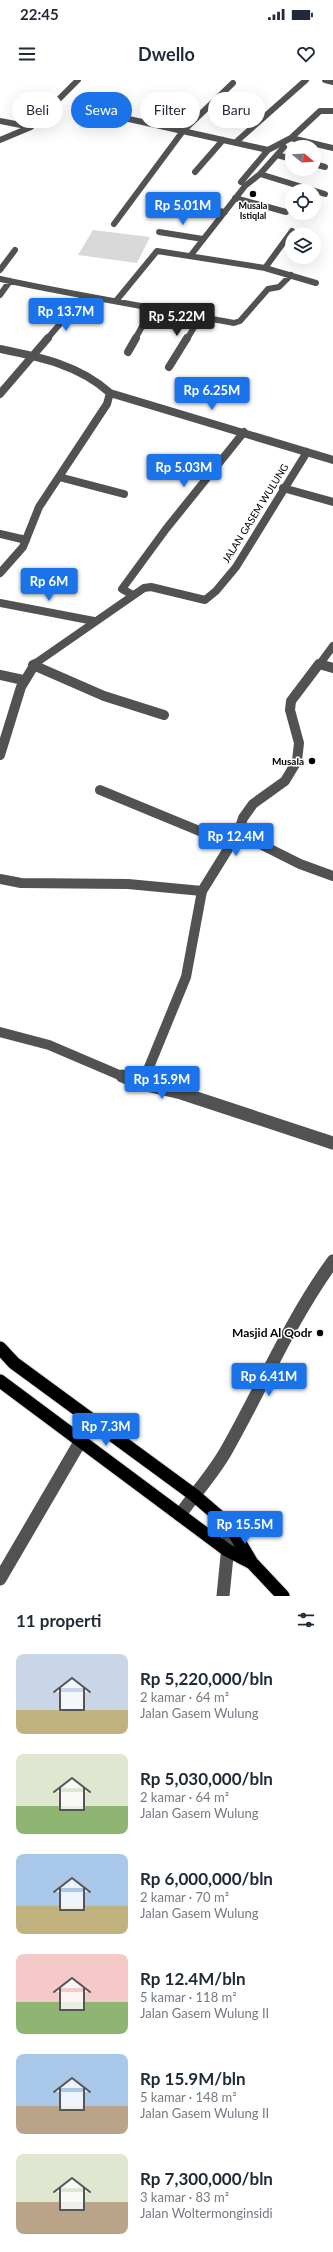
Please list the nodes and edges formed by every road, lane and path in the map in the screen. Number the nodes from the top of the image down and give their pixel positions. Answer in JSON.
{"nodes":[{"id":1,"x":78,"y":80,"type":"edge"},
{"id":2,"x":306,"y":80,"type":"edge"},
{"id":3,"x":325,"y":80,"type":"edge"},
{"id":4,"x":333,"y":82,"type":"edge"},
{"id":5,"x":233,"y":83,"type":"dead end"},
{"id":6,"x":63,"y":95,"type":"edge"},
{"id":7,"x":333,"y":111,"type":"edge"},
{"id":8,"x":132,"y":120,"type":"edge"},
{"id":9,"x":0,"y":121,"type":"edge"},
{"id":10,"x":12,"y":123,"type":"edge"},
{"id":11,"x":27,"y":128,"type":"edge"},
{"id":12,"x":183,"y":131,"type":"junction"},
{"id":13,"x":291,"y":138,"type":"junction"},
{"id":14,"x":0,"y":140,"type":"edge"},
{"id":15,"x":224,"y":140,"type":"junction"},
{"id":16,"x":236,"y":142,"type":"junction"},
{"id":17,"x":284,"y":147,"type":"dead end"},
{"id":18,"x":333,"y":148,"type":"edge"},
{"id":19,"x":268,"y":150,"type":"junction"},
{"id":20,"x":277,"y":155,"type":"junction"},
{"id":21,"x":285,"y":157,"type":"edge"},
{"id":22,"x":321,"y":166,"type":"edge"},
{"id":23,"x":325,"y":167,"type":"dead end"},
{"id":24,"x":195,"y":172,"type":"dead end"},
{"id":25,"x":260,"y":174,"type":"junction"},
{"id":26,"x":241,"y":182,"type":"dead end"},
{"id":27,"x":325,"y":194,"type":"dead end"},
{"id":28,"x":235,"y":198,"type":"junction"},
{"id":29,"x":175,"y":204,"type":"dead end"},
{"id":30,"x":225,"y":212,"type":"junction"},
{"id":31,"x":285,"y":212,"type":"edge"},
{"id":32,"x":114,"y":224,"type":"dead end"},
{"id":33,"x":159,"y":232,"type":"dead end"},
{"id":34,"x":203,"y":239,"type":"junction"},
{"id":35,"x":285,"y":241,"type":"edge"},
{"id":36,"x":15,"y":250,"type":"dead end"},
{"id":37,"x":191,"y":255,"type":"junction"},
{"id":38,"x":265,"y":268,"type":"junction"},
{"id":39,"x":0,"y":270,"type":"edge"},
{"id":40,"x":291,"y":275,"type":"junction"},
{"id":41,"x":0,"y":279,"type":"edge"},
{"id":42,"x":10,"y":281,"type":"junction"},
{"id":43,"x":316,"y":283,"type":"dead end"},
{"id":44,"x":0,"y":295,"type":"edge"},
{"id":45,"x":83,"y":297,"type":"junction"},
{"id":46,"x":116,"y":301,"type":"junction"},
{"id":47,"x":153,"y":307,"type":"junction"},
{"id":48,"x":201,"y":316,"type":"junction"},
{"id":49,"x":0,"y":349,"type":"edge"},
{"id":50,"x":128,"y":352,"type":"dead end"},
{"id":51,"x":34,"y":356,"type":"junction"},
{"id":52,"x":169,"y":367,"type":"dead end"},
{"id":53,"x":110,"y":393,"type":"junction"},
{"id":54,"x":0,"y":394,"type":"edge"},
{"id":55,"x":244,"y":432,"type":"junction"},
{"id":56,"x":307,"y":452,"type":"junction"},
{"id":57,"x":333,"y":460,"type":"edge"},
{"id":58,"x":59,"y":477,"type":"junction"},
{"id":59,"x":283,"y":488,"type":"junction"},
{"id":60,"x":124,"y":494,"type":"dead end"},
{"id":61,"x":333,"y":502,"type":"edge"},
{"id":62,"x":0,"y":534,"type":"edge"},
{"id":63,"x":26,"y":540,"type":"junction"},
{"id":64,"x":0,"y":573,"type":"edge"},
{"id":65,"x":133,"y":595,"type":"junction"},
{"id":66,"x":0,"y":603,"type":"edge"},
{"id":67,"x":94,"y":621,"type":"junction"},
{"id":68,"x":333,"y":646,"type":"edge"},
{"id":69,"x":33,"y":664,"type":"junction"},
{"id":70,"x":319,"y":664,"type":"junction"},
{"id":71,"x":333,"y":668,"type":"edge"},
{"id":72,"x":0,"y":675,"type":"edge"},
{"id":73,"x":23,"y":680,"type":"junction"},
{"id":74,"x":164,"y":715,"type":"dead end"},
{"id":75,"x":0,"y":755,"type":"edge"},
{"id":76,"x":100,"y":790,"type":"dead end"},
{"id":77,"x":238,"y":833,"type":"junction"},
{"id":78,"x":231,"y":844,"type":"junction"},
{"id":79,"x":333,"y":876,"type":"edge"},
{"id":80,"x":0,"y":879,"type":"edge"},
{"id":81,"x":202,"y":891,"type":"junction"},
{"id":82,"x":0,"y":1032,"type":"edge"},
{"id":83,"x":142,"y":1084,"type":"junction"},
{"id":84,"x":333,"y":1143,"type":"edge"},
{"id":85,"x":333,"y":1261,"type":"edge"},
{"id":86,"x":0,"y":1348,"type":"edge"},
{"id":87,"x":0,"y":1381,"type":"edge"},
{"id":88,"x":80,"y":1442,"type":"junction"},
{"id":89,"x":194,"y":1495,"type":"junction"},
{"id":90,"x":180,"y":1515,"type":"junction"},
{"id":91,"x":230,"y":1526,"type":"junction"},
{"id":92,"x":227,"y":1550,"type":"junction"},
{"id":93,"x":252,"y":1563,"type":"junction"},
{"id":94,"x":0,"y":1579,"type":"edge"},
{"id":95,"x":223,"y":1596,"type":"edge"},
{"id":96,"x":283,"y":1596,"type":"edge"}],
"edges":[{"from":1,"to":6,"type":"street"},
{"from":2,"to":16,"type":"street"},
{"from":3,"to":4,"type":"street"},
{"from":5,"to":12,"type":"street"},
{"from":7,"to":13,"type":"street"},
{"from":8,"to":12,"type":"street"},
{"from":9,"to":10,"type":"street"},
{"from":11,"to":14,"type":"street"},
{"from":12,"to":15,"type":"street"},
{"from":12,"to":32,"type":"street"},
{"from":13,"to":18,"type":"street"},
{"from":13,"to":19,"type":"street"},
{"from":15,"to":16,"type":"street"},
{"from":15,"to":24,"type":"street"},
{"from":16,"to":19,"type":"street"},
{"from":17,"to":20,"type":"street"},
{"from":19,"to":26,"type":"street"},
{"from":20,"to":21,"type":"street"},
{"from":20,"to":25,"type":"street"},
{"from":22,"to":23,"type":"street"},
{"from":25,"to":27,"type":"street"},
{"from":25,"to":28,"type":"street"},
{"from":28,"to":30,"type":"street"},
{"from":28,"to":31,"type":"street"},
{"from":29,"to":30,"type":"street"},
{"from":30,"to":34,"type":"street"},
{"from":33,"to":34,"type":"street"},
{"from":34,"to":37,"type":"street"},
{"from":35,"to":38,"type":"street"},
{"from":36,"to":39,"type":"street"},
{"from":37,"to":38,"type":"street"},
{"from":37,"to":46,"type":"street"},
{"from":38,"to":40,"type":"street"},
{"from":40,"to":43,"type":"street"},
{"from":40,"to":48,"type":"street"},
{"from":41,"to":42,"type":"street"},
{"from":42,"to":44,"type":"street"},
{"from":42,"to":45,"type":"street"},
{"from":45,"to":46,"type":"street"},
{"from":45,"to":51,"type":"street"},
{"from":46,"to":47,"type":"street"},
{"from":47,"to":48,"type":"street"},
{"from":47,"to":50,"type":"street"},
{"from":48,"to":52,"type":"street"},
{"from":49,"to":51,"type":"street"},
{"from":51,"to":53,"type":"street"},
{"from":51,"to":54,"type":"street"},
{"from":53,"to":55,"type":"street"},
{"from":53,"to":58,"type":"street"},
{"from":55,"to":56,"type":"street"},
{"from":55,"to":65,"type":"street"},
{"from":56,"to":57,"type":"street"},
{"from":56,"to":59,"type":"street","name":"JALAN GASEM WULUNG"},
{"from":58,"to":60,"type":"street"},
{"from":58,"to":63,"type":"street"},
{"from":59,"to":61,"type":"street"},
{"from":59,"to":65,"type":"street","name":"JALAN GASEM WULUNG"},
{"from":62,"to":63,"type":"street"},
{"from":63,"to":64,"type":"street"},
{"from":65,"to":67,"type":"street","name":"JALAN GASEM WULUNG"},
{"from":66,"to":67,"type":"street"},
{"from":67,"to":69,"type":"street","name":"JALAN GASEM WULUNG"},
{"from":68,"to":70,"type":"street"},
{"from":69,"to":73,"type":"street","name":"JALAN GASEM WULUNG"},
{"from":69,"to":74,"type":"street"},
{"from":70,"to":71,"type":"street"},
{"from":70,"to":77,"type":"street"},
{"from":72,"to":73,"type":"street"},
{"from":73,"to":75,"type":"street","name":"JALAN GASEM WULUNG"},
{"from":76,"to":78,"type":"street"},
{"from":77,"to":78,"type":"street"},
{"from":77,"to":79,"type":"street"},
{"from":78,"to":81,"type":"street"},
{"from":80,"to":81,"type":"street"},
{"from":81,"to":83,"type":"street"},
{"from":82,"to":83,"type":"street"},
{"from":83,"to":84,"type":"street"},
{"from":85,"to":89,"type":"street"},
{"from":86,"to":89,"type":"main road"},
{"from":87,"to":88,"type":"main road"},
{"from":88,"to":90,"type":"main road"},
{"from":88,"to":94,"type":"street"},
{"from":89,"to":90,"type":"street"},
{"from":89,"to":91,"type":"main road"},
{"from":90,"to":92,"type":"main road"},
{"from":91,"to":92,"type":"street"},
{"from":91,"to":93,"type":"main road"},
{"from":92,"to":93,"type":"main road"},
{"from":92,"to":95,"type":"street"},
{"from":93,"to":96,"type":"main road"}]}
